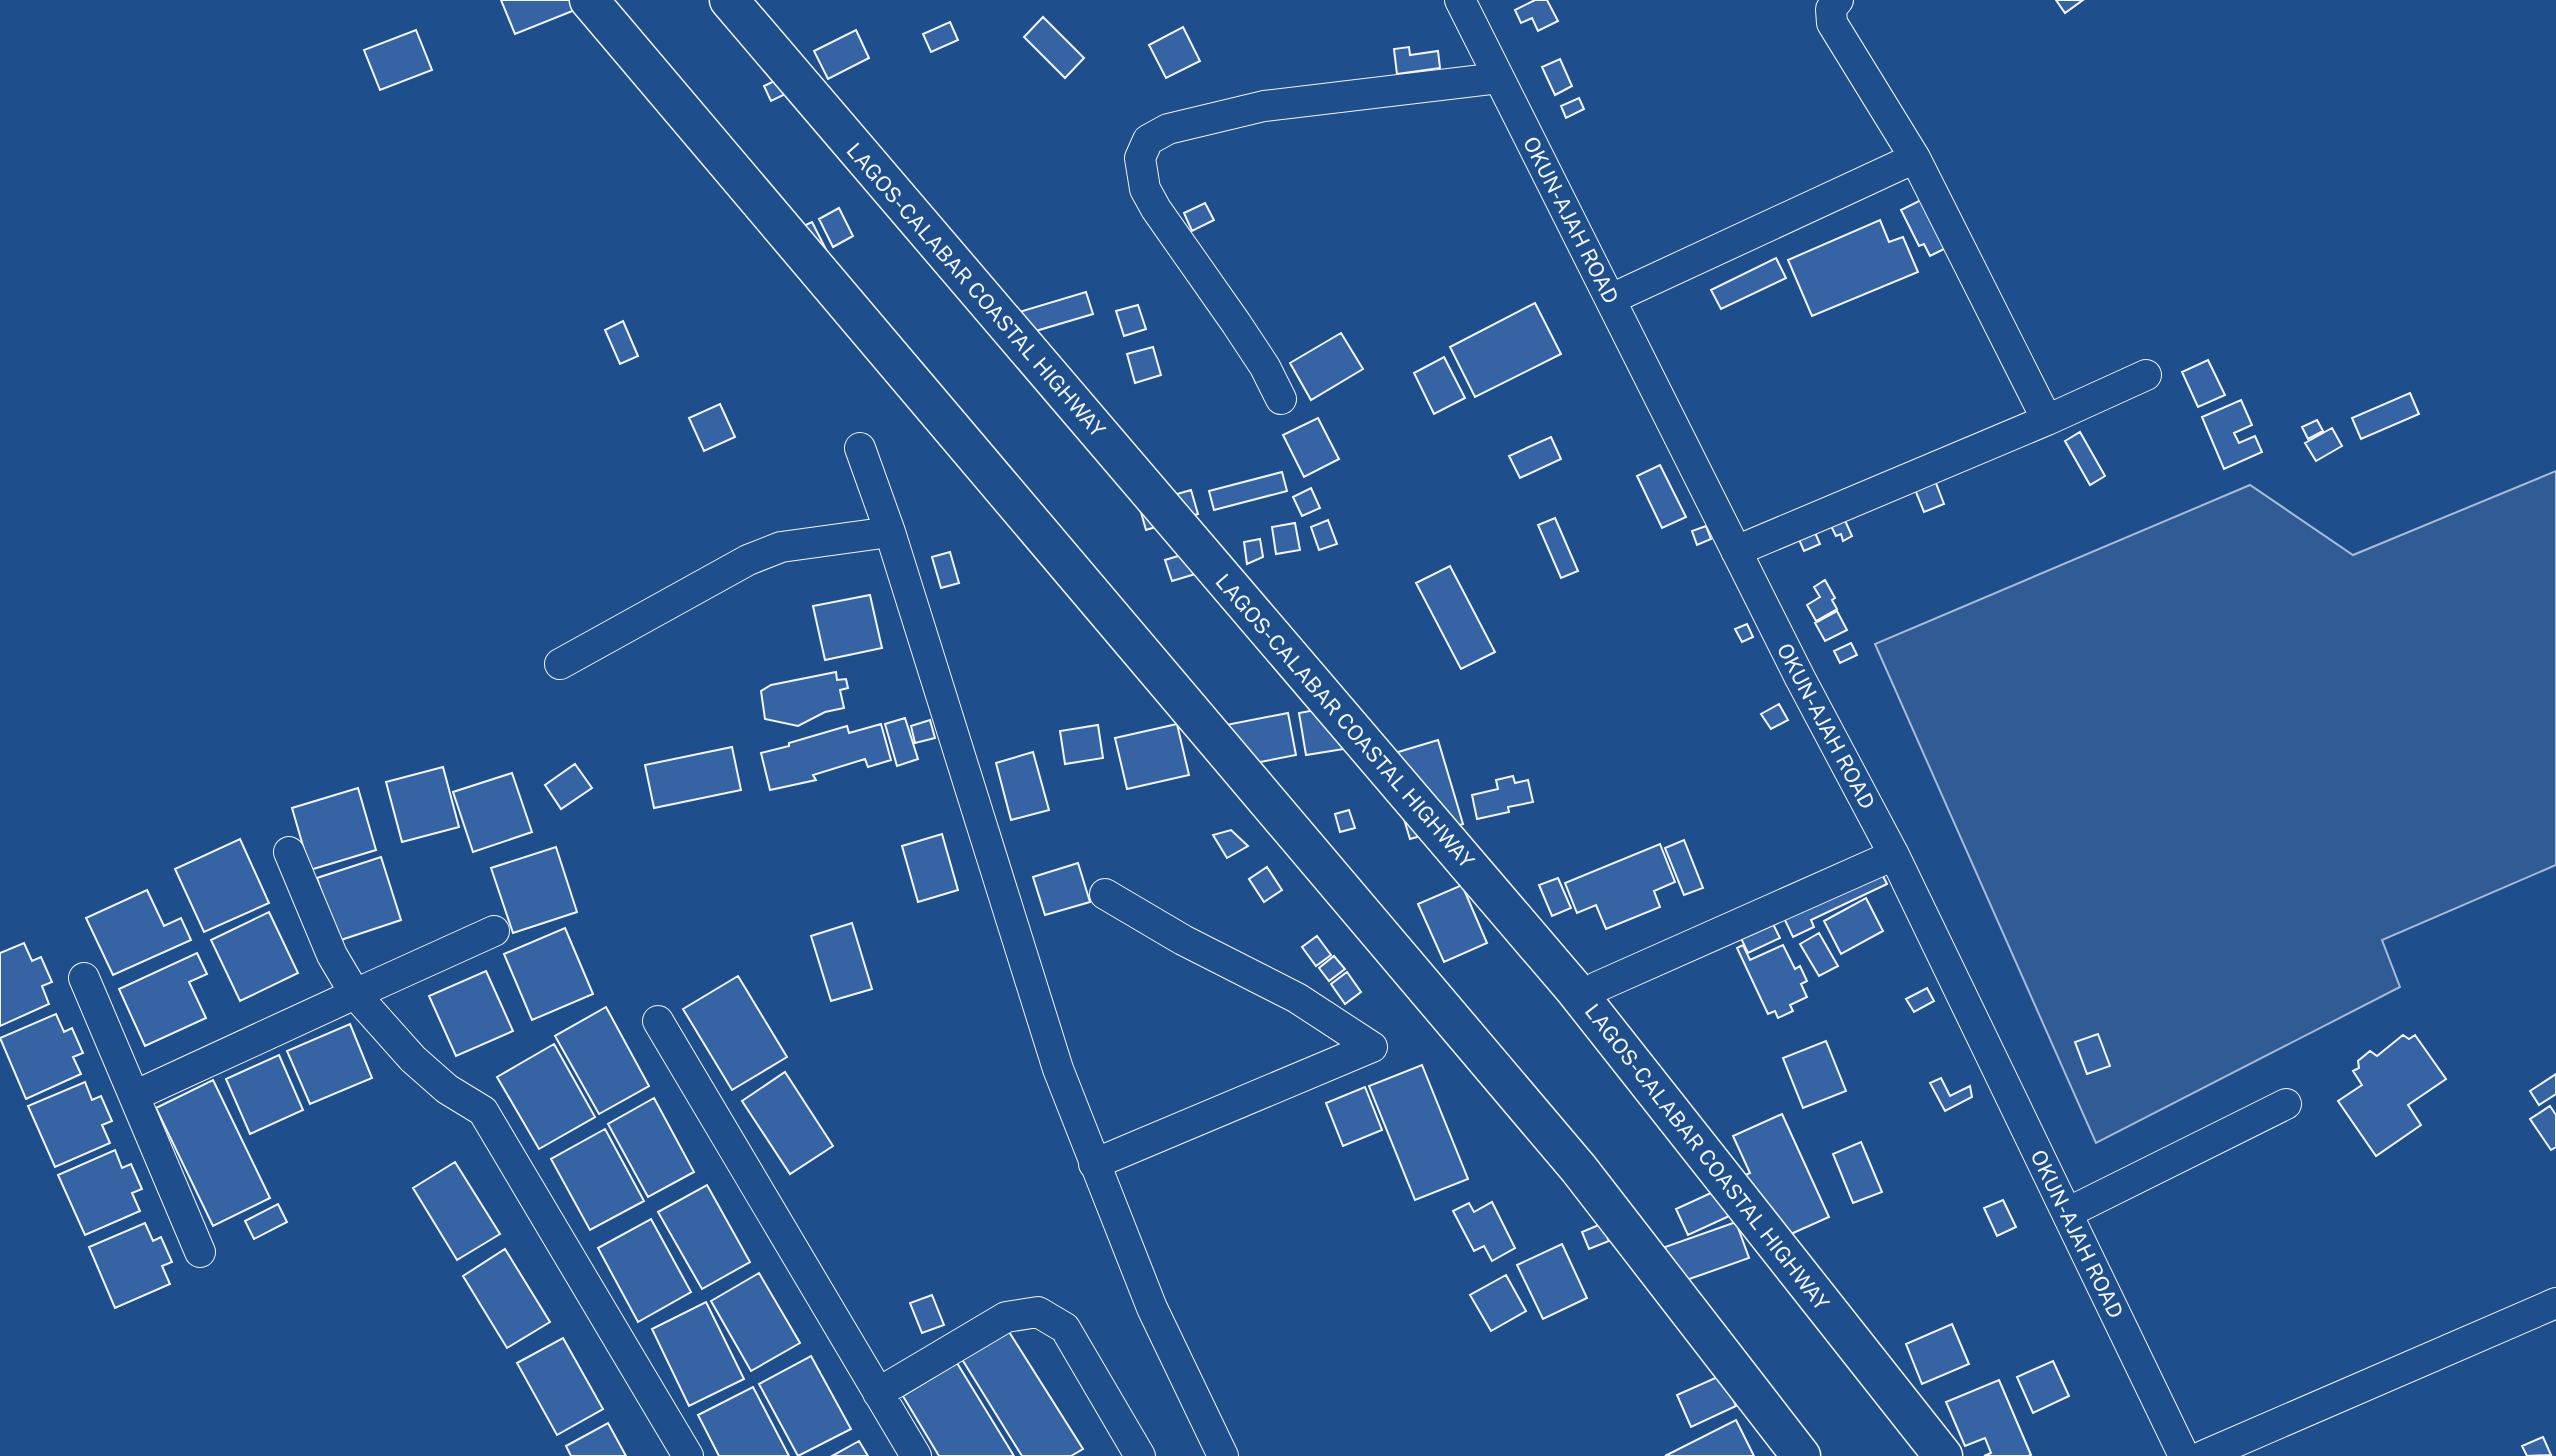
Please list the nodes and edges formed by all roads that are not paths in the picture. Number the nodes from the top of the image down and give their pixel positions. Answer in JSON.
{"nodes":[{"id":1,"x":589,"y":0,"type":"edge"},
{"id":2,"x":729,"y":0,"type":"edge"},
{"id":3,"x":1460,"y":0,"type":"edge"},
{"id":4,"x":1838,"y":0,"type":"edge"},
{"id":5,"x":1499,"y":78,"type":"junction"},
{"id":6,"x":1914,"y":158,"type":"junction"},
{"id":7,"x":1611,"y":299,"type":"junction"},
{"id":8,"x":2147,"y":375,"type":"dead end"},
{"id":9,"x":1281,"y":399,"type":"dead end"},
{"id":10,"x":2047,"y":420,"type":"junction"},
{"id":11,"x":860,"y":449,"type":"dead end"},
{"id":12,"x":890,"y":532,"type":"junction"},
{"id":13,"x":1736,"y":551,"type":"junction"},
{"id":14,"x":560,"y":664,"type":"dead end"},
{"id":15,"x":289,"y":852,"type":"dead end"},
{"id":16,"x":1894,"y":855,"type":"junction"},
{"id":17,"x":1105,"y":894,"type":"dead end"},
{"id":18,"x":494,"y":931,"type":"dead end"},
{"id":19,"x":85,"y":978,"type":"dead end"},
{"id":20,"x":1597,"y":987,"type":"dead end"},
{"id":21,"x":355,"y":994,"type":"junction"},
{"id":22,"x":658,"y":1021,"type":"dead end"},
{"id":23,"x":134,"y":1096,"type":"junction"},
{"id":24,"x":2286,"y":1104,"type":"dead end"},
{"id":25,"x":1094,"y":1164,"type":"junction"},
{"id":26,"x":2067,"y":1213,"type":"junction"},
{"id":27,"x":200,"y":1252,"type":"dead end"},
{"id":28,"x":2556,"y":1303,"type":"edge"},
{"id":29,"x":878,"y":1393,"type":"junction"},
{"id":30,"x":688,"y":1456,"type":"edge"},
{"id":31,"x":916,"y":1456,"type":"edge"},
{"id":32,"x":1140,"y":1456,"type":"edge"},
{"id":33,"x":1223,"y":1456,"type":"edge"},
{"id":34,"x":1801,"y":1456,"type":"edge"},
{"id":35,"x":1943,"y":1456,"type":"edge"},
{"id":36,"x":2184,"y":1456,"type":"edge"},
{"id":37,"x":2203,"y":1456,"type":"edge"}],
"edges":[{"from":1,"to":34,"type":"highway"},
{"from":2,"to":35,"type":"highway","name":"LAGOS-CALABAR COASTAL HIGHWAY"},
{"from":3,"to":5,"type":"street","name":"OKUN-AJAH ROAD"},
{"from":4,"to":6,"type":"street"},
{"from":5,"to":7,"type":"street","name":"OKUN-AJAH ROAD"},
{"from":5,"to":9,"type":"street"},
{"from":6,"to":7,"type":"street"},
{"from":6,"to":10,"type":"street"},
{"from":7,"to":13,"type":"street","name":"OKUN-AJAH ROAD"},
{"from":8,"to":10,"type":"street"},
{"from":10,"to":13,"type":"street"},
{"from":11,"to":12,"type":"street"},
{"from":12,"to":14,"type":"street"},
{"from":12,"to":25,"type":"street"},
{"from":13,"to":16,"type":"street","name":"OKUN-AJAH ROAD"},
{"from":15,"to":21,"type":"street"},
{"from":16,"to":20,"type":"street"},
{"from":16,"to":26,"type":"street","name":"OKUN-AJAH ROAD"},
{"from":17,"to":25,"type":"street"},
{"from":18,"to":21,"type":"street"},
{"from":19,"to":23,"type":"street"},
{"from":21,"to":23,"type":"street"},
{"from":21,"to":30,"type":"street"},
{"from":22,"to":29,"type":"street"},
{"from":23,"to":27,"type":"street"},
{"from":24,"to":26,"type":"street"},
{"from":25,"to":33,"type":"street"},
{"from":26,"to":36,"type":"street","name":"OKUN-AJAH ROAD"},
{"from":28,"to":37,"type":"street"},
{"from":29,"to":31,"type":"street"},
{"from":29,"to":32,"type":"street"}]}
